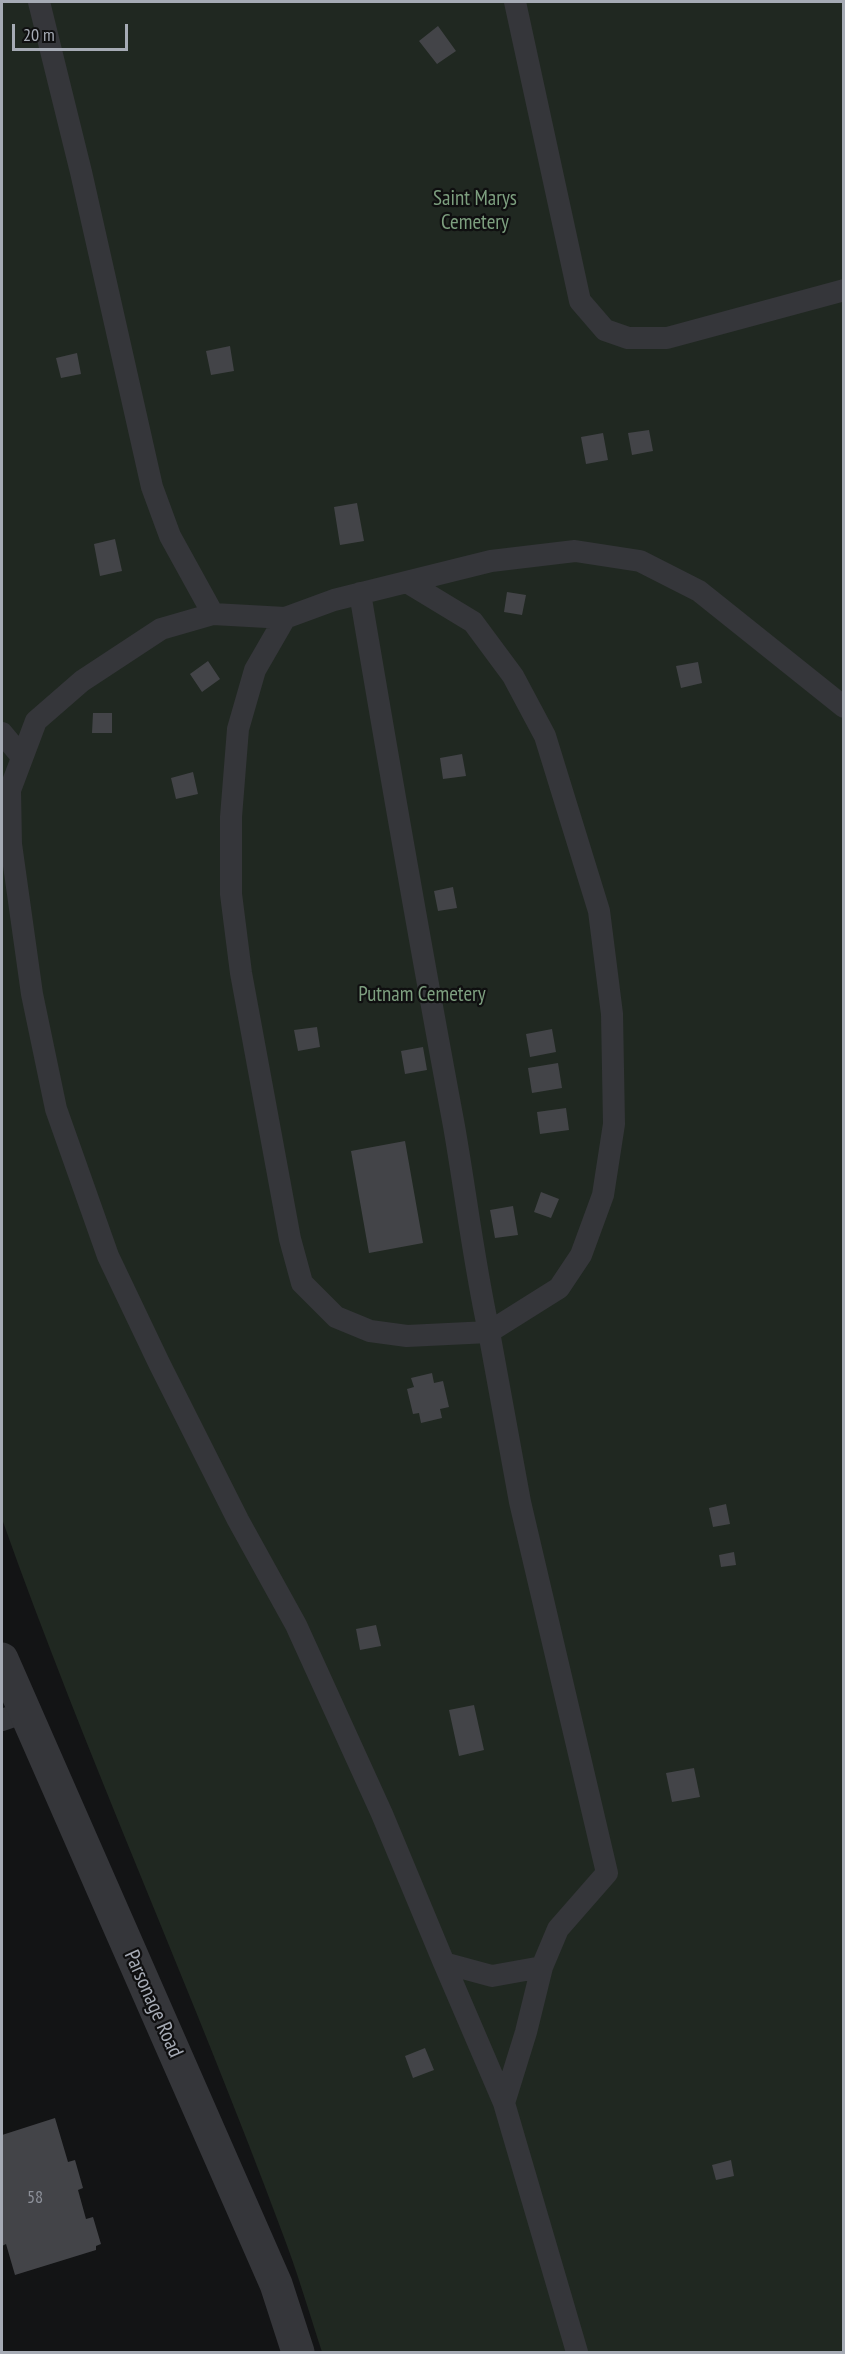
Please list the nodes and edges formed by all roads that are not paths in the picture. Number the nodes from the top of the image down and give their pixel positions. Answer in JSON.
{"nodes":[{"id":1,"x":39,"y":2,"type":"edge"},
{"id":2,"x":515,"y":2,"type":"edge"},
{"id":3,"x":843,"y":290,"type":"edge"},
{"id":4,"x":406,"y":582,"type":"junction"},
{"id":5,"x":360,"y":593,"type":"junction"},
{"id":6,"x":213,"y":614,"type":"junction"},
{"id":7,"x":285,"y":618,"type":"junction"},
{"id":8,"x":843,"y":707,"type":"edge"},
{"id":9,"x":2,"y":733,"type":"edge"},
{"id":10,"x":22,"y":757,"type":"junction"},
{"id":11,"x":489,"y":1332,"type":"junction"},
{"id":12,"x":2,"y":1659,"type":"edge"},
{"id":13,"x":13,"y":1716,"type":"edge"},
{"id":14,"x":444,"y":1963,"type":"junction"},
{"id":15,"x":542,"y":1967,"type":"junction"},
{"id":16,"x":504,"y":2103,"type":"junction"},
{"id":17,"x":298,"y":2352,"type":"edge"},
{"id":18,"x":576,"y":2352,"type":"edge"}],
"edges":[{"from":1,"to":6,"type":"lane"},
{"from":2,"to":3,"type":"lane"},
{"from":4,"to":5,"type":"lane"},
{"from":4,"to":8,"type":"lane"},
{"from":4,"to":11,"type":"lane"},
{"from":5,"to":7,"type":"lane"},
{"from":5,"to":11,"type":"lane"},
{"from":6,"to":7,"type":"lane"},
{"from":6,"to":10,"type":"lane"},
{"from":7,"to":11,"type":"lane"},
{"from":9,"to":10,"type":"lane"},
{"from":10,"to":14,"type":"lane"},
{"from":11,"to":15,"type":"lane"},
{"from":12,"to":13,"type":"street","name":"Parsonage Road"},
{"from":13,"to":17,"type":"street","name":"Parsonage Road"},
{"from":14,"to":15,"type":"lane"},
{"from":14,"to":16,"type":"lane"},
{"from":15,"to":16,"type":"lane"},
{"from":16,"to":18,"type":"lane"}]}
